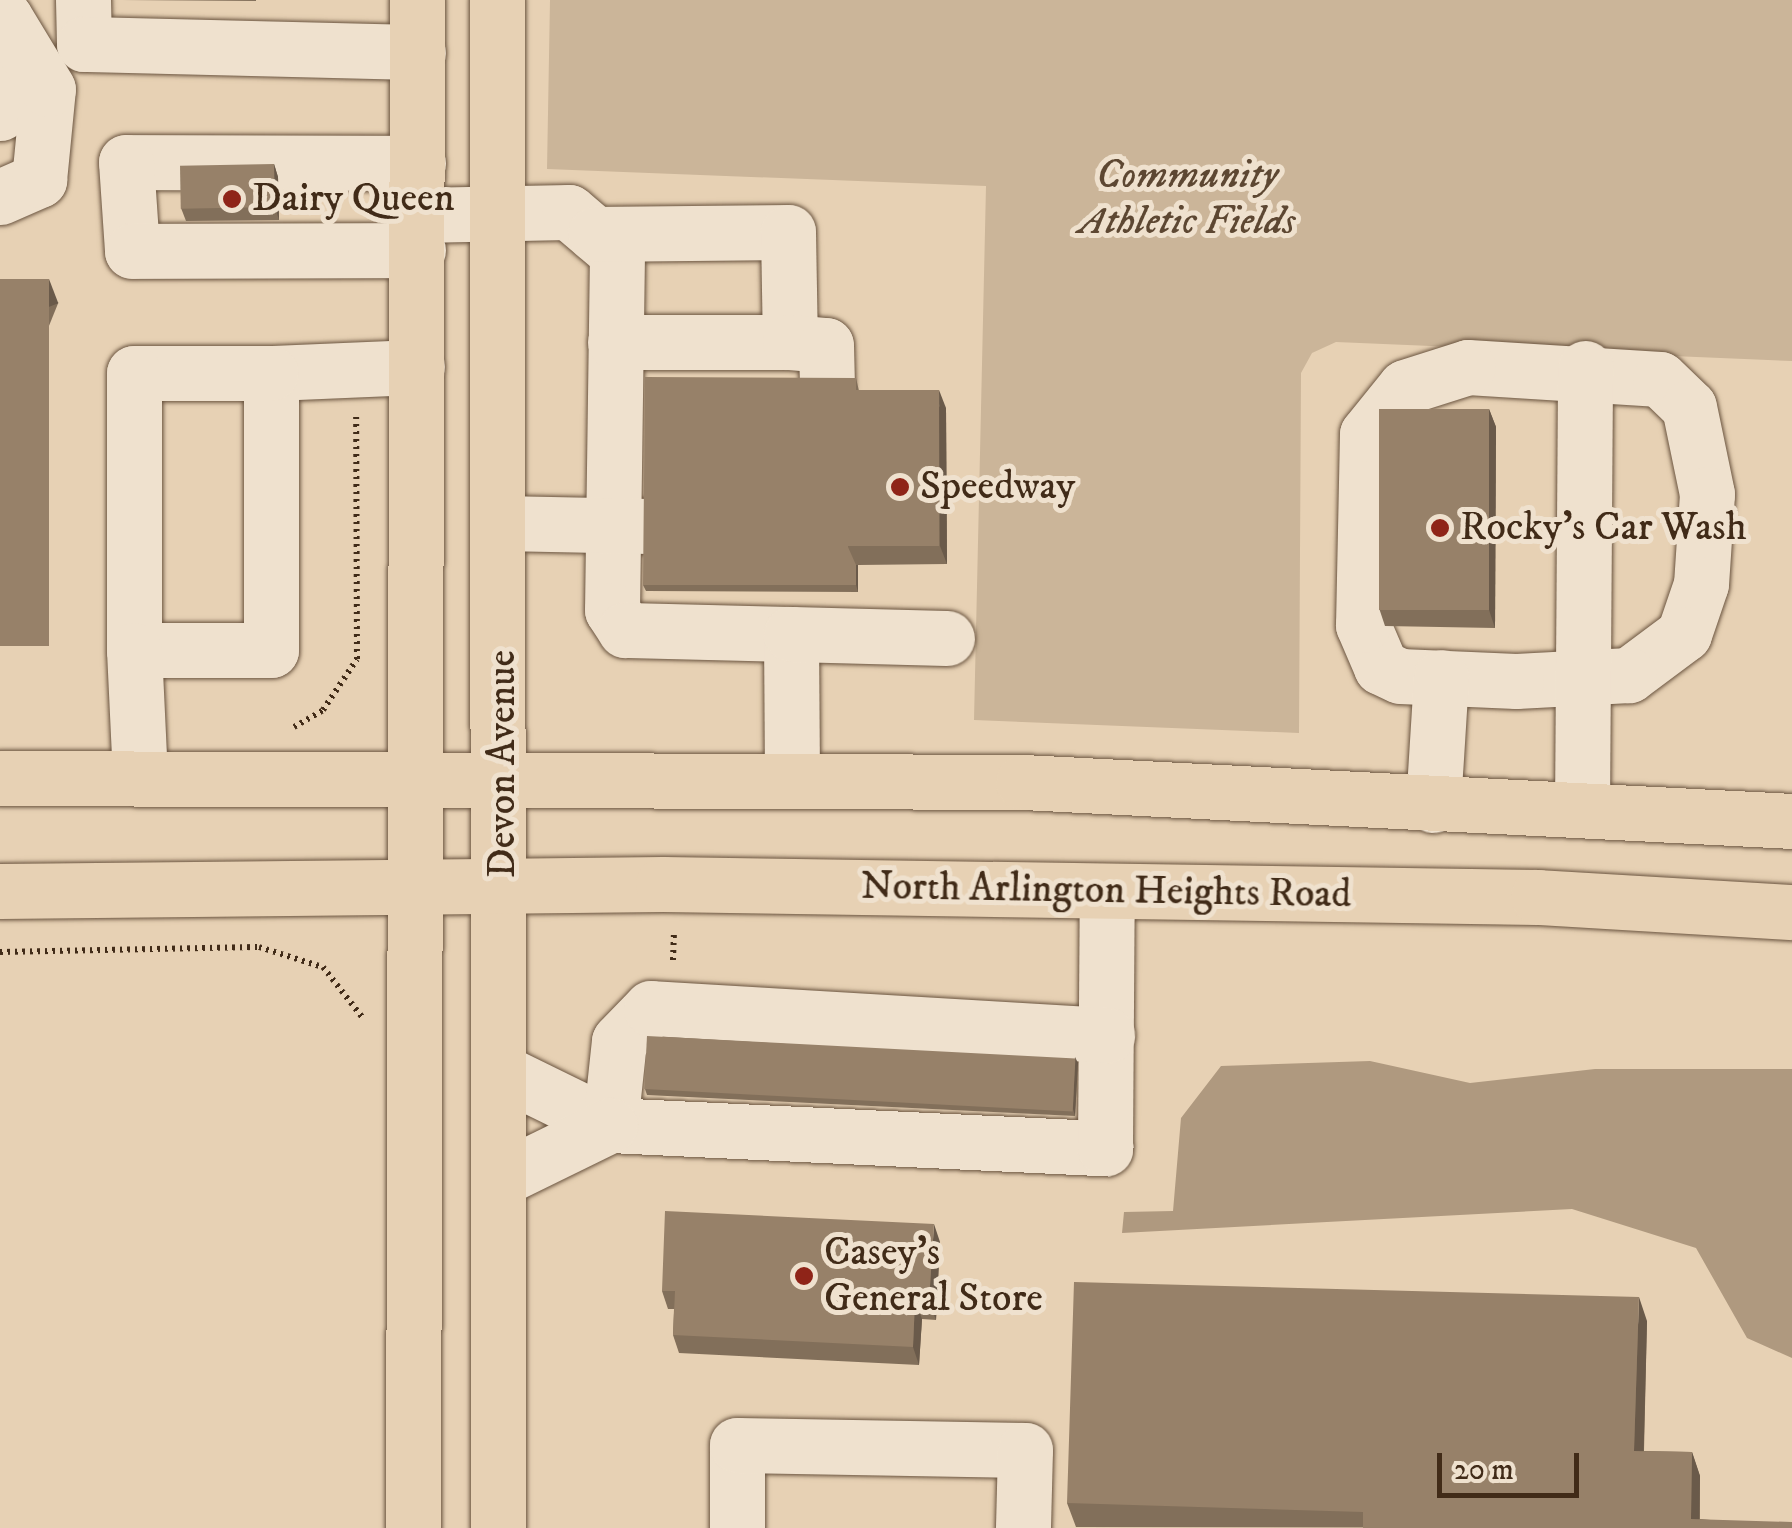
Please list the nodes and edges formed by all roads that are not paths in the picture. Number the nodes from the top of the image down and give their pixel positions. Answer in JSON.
{"nodes":[{"id":1,"x":83,"y":0,"type":"edge"},
{"id":2,"x":498,"y":0,"type":"edge"},
{"id":3,"x":5,"y":9,"type":"edge"},
{"id":4,"x":418,"y":26,"type":"edge"},
{"id":5,"x":0,"y":113,"type":"edge"},
{"id":6,"x":0,"y":197,"type":"edge"},
{"id":7,"x":418,"y":209,"type":"junction"},
{"id":8,"x":500,"y":213,"type":"junction"},
{"id":9,"x":594,"y":234,"type":"junction"},
{"id":10,"x":616,"y":342,"type":"junction"},
{"id":11,"x":790,"y":342,"type":"junction"},
{"id":12,"x":417,"y":367,"type":"junction"},
{"id":13,"x":1584,"y":368,"type":"junction"},
{"id":14,"x":271,"y":373,"type":"junction"},
{"id":15,"x":828,"y":385,"type":"edge"},
{"id":16,"x":504,"y":523,"type":"junction"},
{"id":17,"x":629,"y":524,"type":"junction"},
{"id":18,"x":814,"y":620,"type":"junction"},
{"id":19,"x":947,"y":638,"type":"dead end"},
{"id":20,"x":134,"y":650,"type":"junction"},
{"id":21,"x":1441,"y":676,"type":"junction"},
{"id":22,"x":1580,"y":677,"type":"junction"},
{"id":23,"x":420,"y":773,"type":"junction"},
{"id":24,"x":502,"y":773,"type":"junction"},
{"id":25,"x":140,"y":776,"type":"junction"},
{"id":26,"x":0,"y":778,"type":"edge"},
{"id":27,"x":792,"y":778,"type":"junction"},
{"id":28,"x":1432,"y":805,"type":"junction"},
{"id":29,"x":1582,"y":810,"type":"junction"},
{"id":30,"x":1792,"y":821,"type":"edge"},
{"id":31,"x":419,"y":882,"type":"junction"},
{"id":32,"x":504,"y":883,"type":"junction"},
{"id":33,"x":0,"y":891,"type":"edge"},
{"id":34,"x":1107,"y":892,"type":"junction"},
{"id":35,"x":1792,"y":912,"type":"edge"},
{"id":36,"x":1106,"y":1035,"type":"junction"},
{"id":37,"x":502,"y":1072,"type":"junction"},
{"id":38,"x":610,"y":1125,"type":"junction"},
{"id":39,"x":502,"y":1178,"type":"junction"},
{"id":40,"x":413,"y":1528,"type":"edge"},
{"id":41,"x":498,"y":1528,"type":"edge"},
{"id":42,"x":737,"y":1528,"type":"edge"},
{"id":43,"x":1024,"y":1528,"type":"edge"}],
"edges":[{"from":1,"to":4,"type":"lane"},
{"from":2,"to":8,"type":"main road","name":"Devon Avenue"},
{"from":3,"to":5,"type":"lane"},
{"from":3,"to":6,"type":"lane"},
{"from":4,"to":7,"type":"main road","name":"Devon Avenue"},
{"from":7,"to":8,"type":"lane"},
{"from":7,"to":12,"type":"main road","name":"Devon Avenue"},
{"from":8,"to":9,"type":"lane"},
{"from":8,"to":16,"type":"main road","name":"Devon Avenue"},
{"from":9,"to":10,"type":"lane"},
{"from":9,"to":11,"type":"lane"},
{"from":10,"to":11,"type":"lane"},
{"from":10,"to":17,"type":"lane"},
{"from":11,"to":15,"type":"lane"},
{"from":12,"to":14,"type":"lane"},
{"from":12,"to":23,"type":"main road","name":"Devon Avenue"},
{"from":13,"to":21,"type":"lane"},
{"from":13,"to":22,"type":"lane"},
{"from":13,"to":22,"type":"lane"},
{"from":14,"to":20,"type":"lane"},
{"from":14,"to":20,"type":"lane"},
{"from":16,"to":17,"type":"lane"},
{"from":16,"to":24,"type":"main road","name":"Devon Avenue"},
{"from":17,"to":18,"type":"lane"},
{"from":18,"to":19,"type":"lane"},
{"from":18,"to":27,"type":"lane"},
{"from":20,"to":25,"type":"lane"},
{"from":21,"to":22,"type":"lane"},
{"from":21,"to":28,"type":"lane"},
{"from":22,"to":29,"type":"lane"},
{"from":23,"to":24,"type":"main road"},
{"from":23,"to":25,"type":"main road"},
{"from":23,"to":31,"type":"main road","name":"Devon Avenue"},
{"from":24,"to":27,"type":"main road"},
{"from":24,"to":32,"type":"main road","name":"Devon Avenue"},
{"from":25,"to":26,"type":"main road"},
{"from":27,"to":28,"type":"main road"},
{"from":28,"to":29,"type":"main road"},
{"from":29,"to":30,"type":"main road"},
{"from":31,"to":32,"type":"main road","name":"North Arlington Heights Road"},
{"from":31,"to":33,"type":"main road","name":"North Arlington Heights Road"},
{"from":31,"to":40,"type":"main road","name":"Devon Avenue"},
{"from":32,"to":34,"type":"main road","name":"North Arlington Heights Road"},
{"from":32,"to":37,"type":"main road","name":"Devon Avenue"},
{"from":34,"to":35,"type":"main road","name":"North Arlington Heights Road"},
{"from":34,"to":36,"type":"lane"},
{"from":36,"to":38,"type":"lane"},
{"from":36,"to":38,"type":"lane"},
{"from":37,"to":38,"type":"lane"},
{"from":37,"to":39,"type":"main road","name":"Devon Avenue"},
{"from":38,"to":39,"type":"lane"},
{"from":39,"to":41,"type":"main road","name":"Devon Avenue"},
{"from":42,"to":43,"type":"lane"}]}
